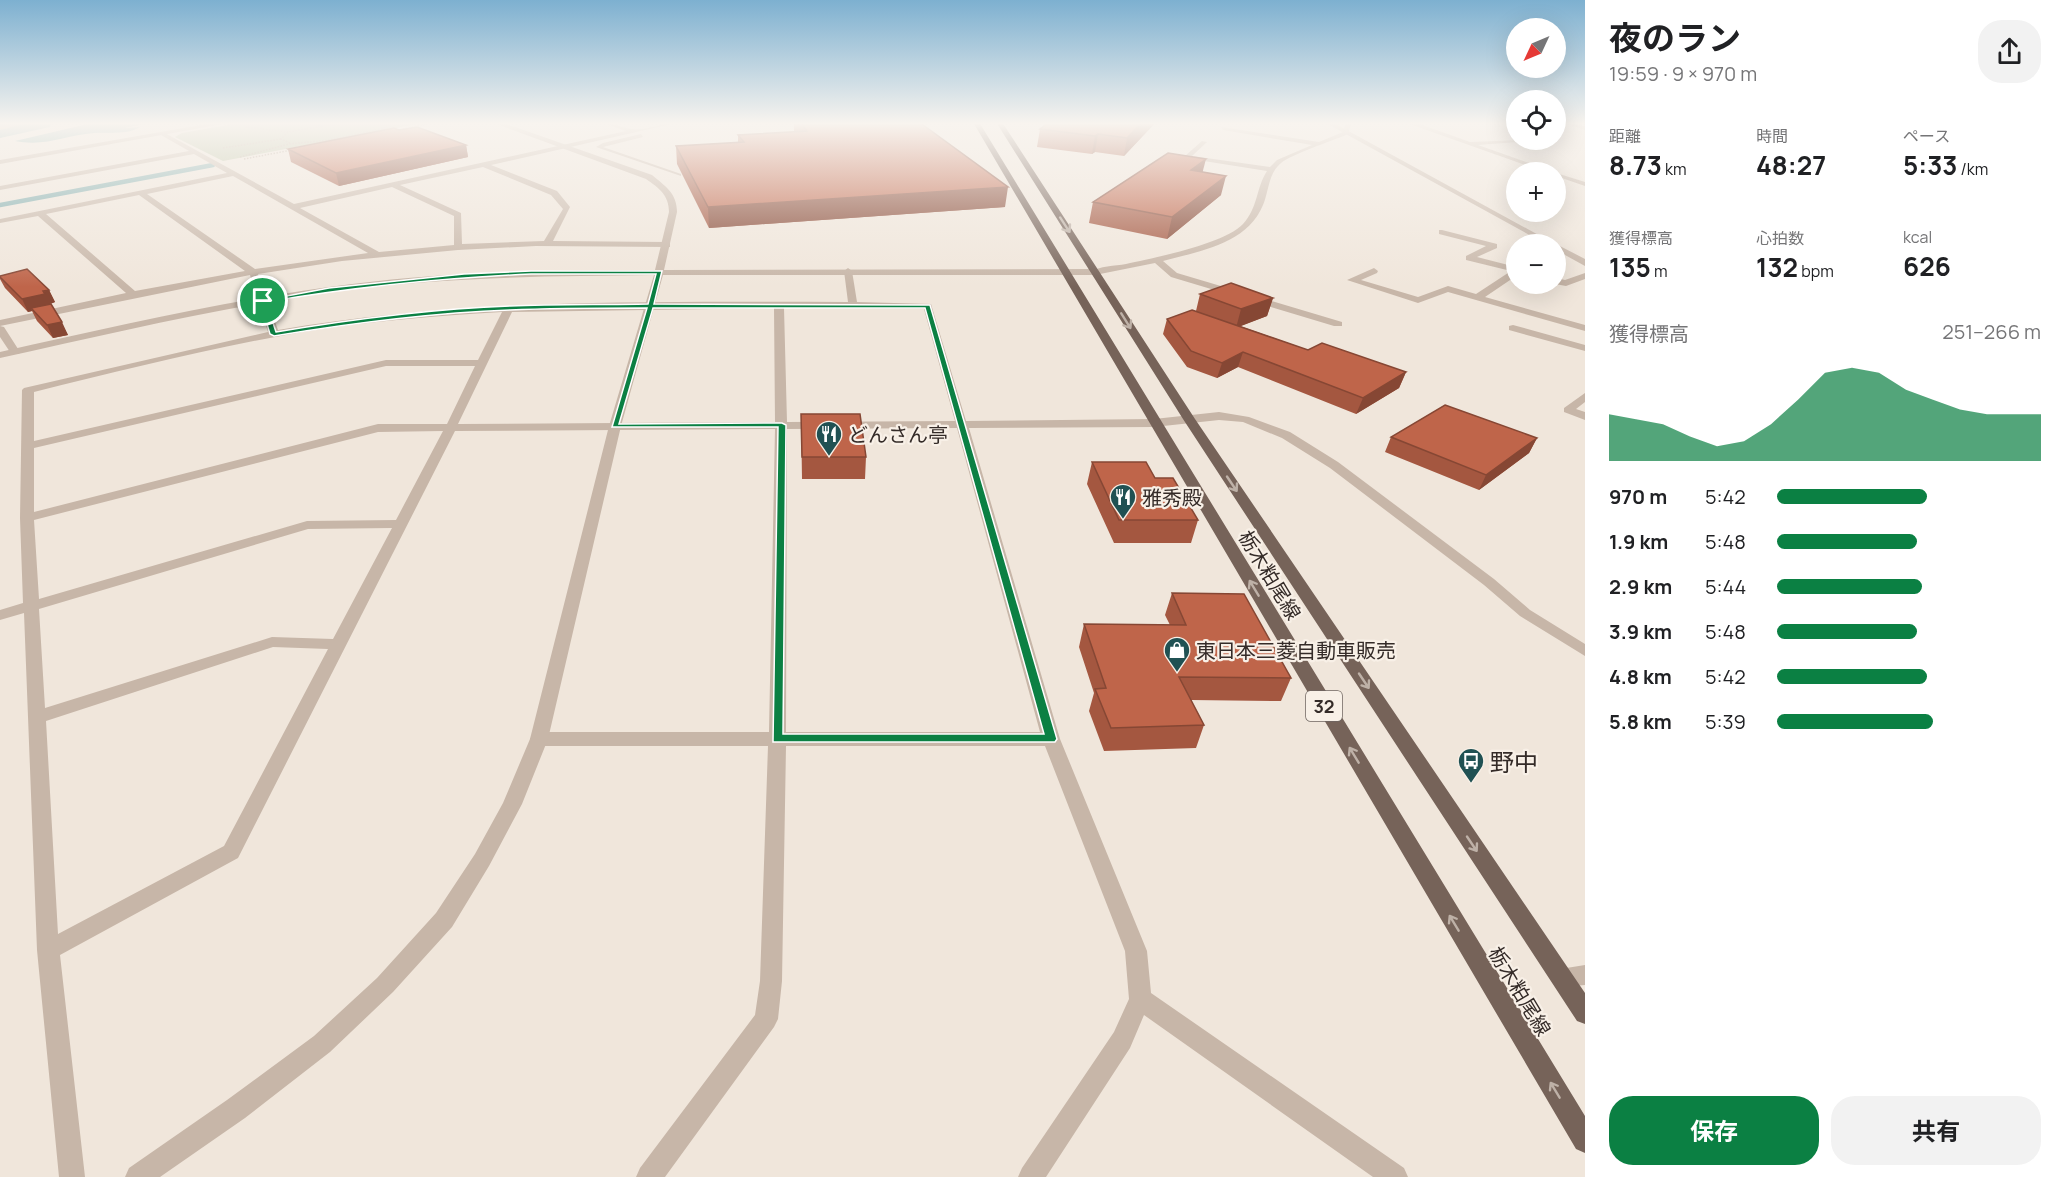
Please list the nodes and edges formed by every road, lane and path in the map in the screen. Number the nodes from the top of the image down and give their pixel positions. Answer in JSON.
{"nodes":[{"id":1,"x":60,"y":177,"type":"edge"},
{"id":2,"x":220,"y":177,"type":"edge"},
{"id":3,"x":239,"y":177,"type":"edge"},
{"id":4,"x":430,"y":177,"type":"edge"},
{"id":5,"x":514,"y":177,"type":"edge"},
{"id":6,"x":649,"y":177,"type":"edge"},
{"id":7,"x":1009,"y":177,"type":"edge"},
{"id":8,"x":1034,"y":177,"type":"edge"},
{"id":9,"x":1267,"y":177,"type":"edge"},
{"id":10,"x":1427,"y":177,"type":"edge"},
{"id":11,"x":1566,"y":177,"type":"edge"},
{"id":12,"x":1585,"y":184,"type":"edge"},
{"id":13,"x":393,"y":185,"type":"junction"},
{"id":14,"x":0,"y":188,"type":"edge"},
{"id":15,"x":141,"y":193,"type":"junction"},
{"id":16,"x":292,"y":207,"type":"junction"},
{"id":17,"x":40,"y":213,"type":"junction"},
{"id":18,"x":0,"y":221,"type":"edge"},
{"id":19,"x":1442,"y":232,"type":"dead end"},
{"id":20,"x":1533,"y":234,"type":"edge"},
{"id":21,"x":547,"y":244,"type":"junction"},
{"id":22,"x":667,"y":245,"type":"junction"},
{"id":23,"x":458,"y":247,"type":"junction"},
{"id":24,"x":1566,"y":253,"type":"edge"},
{"id":25,"x":378,"y":255,"type":"junction"},
{"id":26,"x":1157,"y":260,"type":"junction"},
{"id":27,"x":1585,"y":263,"type":"edge"},
{"id":28,"x":1506,"y":268,"type":"edge"},
{"id":29,"x":848,"y":271,"type":"junction"},
{"id":30,"x":1374,"y":271,"type":"dead end"},
{"id":31,"x":253,"y":272,"type":"junction"},
{"id":32,"x":1065,"y":272,"type":"junction"},
{"id":33,"x":1095,"y":272,"type":"junction"},
{"id":34,"x":660,"y":273,"type":"junction"},
{"id":35,"x":1585,"y":276,"type":"edge"},
{"id":36,"x":1506,"y":278,"type":"edge"},
{"id":37,"x":1566,"y":283,"type":"edge"},
{"id":38,"x":131,"y":293,"type":"junction"},
{"id":39,"x":1478,"y":297,"type":"junction"},
{"id":40,"x":263,"y":301,"type":"junction"},
{"id":41,"x":779,"y":305,"type":"junction"},
{"id":42,"x":853,"y":305,"type":"junction"},
{"id":43,"x":651,"y":306,"type":"junction"},
{"id":44,"x":509,"y":308,"type":"junction"},
{"id":45,"x":0,"y":323,"type":"edge"},
{"id":46,"x":1338,"y":324,"type":"dead end"},
{"id":47,"x":1585,"y":327,"type":"edge"},
{"id":48,"x":1513,"y":328,"type":"dead end"},
{"id":49,"x":0,"y":329,"type":"edge"},
{"id":50,"x":274,"y":334,"type":"junction"},
{"id":51,"x":1585,"y":348,"type":"edge"},
{"id":52,"x":15,"y":352,"type":"junction"},
{"id":53,"x":0,"y":356,"type":"edge"},
{"id":54,"x":482,"y":363,"type":"junction"},
{"id":55,"x":1585,"y":396,"type":"edge"},
{"id":56,"x":1585,"y":416,"type":"edge"},
{"id":57,"x":1189,"y":419,"type":"junction"},
{"id":58,"x":1154,"y":423,"type":"junction"},
{"id":59,"x":962,"y":424,"type":"junction"},
{"id":60,"x":782,"y":425,"type":"junction"},
{"id":61,"x":615,"y":426,"type":"junction"},
{"id":62,"x":451,"y":427,"type":"junction"},
{"id":63,"x":28,"y":446,"type":"junction"},
{"id":64,"x":27,"y":518,"type":"junction"},
{"id":65,"x":401,"y":524,"type":"junction"},
{"id":66,"x":33,"y":606,"type":"junction"},
{"id":67,"x":0,"y":615,"type":"edge"},
{"id":68,"x":339,"y":644,"type":"junction"},
{"id":69,"x":1585,"y":651,"type":"edge"},
{"id":70,"x":37,"y":717,"type":"junction"},
{"id":71,"x":539,"y":739,"type":"junction"},
{"id":72,"x":777,"y":739,"type":"junction"},
{"id":73,"x":1051,"y":739,"type":"junction"},
{"id":74,"x":48,"y":950,"type":"junction"},
{"id":75,"x":1585,"y":975,"type":"edge"},
{"id":76,"x":1562,"y":977,"type":"junction"},
{"id":77,"x":1140,"y":999,"type":"junction"},
{"id":78,"x":1585,"y":1013,"type":"edge"},
{"id":79,"x":1585,"y":1140,"type":"edge"},
{"id":80,"x":72,"y":1177,"type":"edge"},
{"id":81,"x":138,"y":1177,"type":"edge"},
{"id":82,"x":649,"y":1177,"type":"edge"},
{"id":83,"x":1030,"y":1177,"type":"edge"},
{"id":84,"x":1395,"y":1177,"type":"edge"}],
"edges":[{"from":1,"to":14,"type":"street"},
{"from":2,"to":15,"type":"street"},
{"from":3,"to":16,"type":"street"},
{"from":4,"to":13,"type":"street"},
{"from":5,"to":21,"type":"street"},
{"from":6,"to":22,"type":"street"},
{"from":7,"to":32,"type":"main road","name":"栃木粕尾線","number":"32"},
{"from":8,"to":33,"type":"main road","name":"栃木粕尾線","number":"32","one_way":true},
{"from":9,"to":26,"type":"street"},
{"from":10,"to":20,"type":"street"},
{"from":11,"to":12,"type":"street"},
{"from":13,"to":16,"type":"street"},
{"from":13,"to":23,"type":"street"},
{"from":15,"to":17,"type":"street"},
{"from":15,"to":31,"type":"street"},
{"from":16,"to":25,"type":"street"},
{"from":17,"to":18,"type":"street"},
{"from":17,"to":38,"type":"street"},
{"from":19,"to":28,"type":"street"},
{"from":21,"to":22,"type":"street"},
{"from":21,"to":23,"type":"street"},
{"from":22,"to":34,"type":"street"},
{"from":23,"to":25,"type":"street"},
{"from":24,"to":27,"type":"street"},
{"from":25,"to":31,"type":"street"},
{"from":26,"to":33,"type":"street"},
{"from":26,"to":46,"type":"street"},
{"from":29,"to":32,"type":"street"},
{"from":29,"to":34,"type":"street"},
{"from":29,"to":42,"type":"street"},
{"from":30,"to":39,"type":"street"},
{"from":31,"to":38,"type":"street"},
{"from":31,"to":40,"type":"street"},
{"from":32,"to":33,"type":"street"},
{"from":32,"to":58,"type":"main road","name":"栃木粕尾線","number":"32"},
{"from":33,"to":57,"type":"main road","name":"栃木粕尾線","number":"32","one_way":true},
{"from":34,"to":40,"type":"street"},
{"from":34,"to":43,"type":"street"},
{"from":35,"to":37,"type":"street"},
{"from":36,"to":39,"type":"street"},
{"from":38,"to":45,"type":"street"},
{"from":39,"to":47,"type":"street"},
{"from":40,"to":50,"type":"street"},
{"from":40,"to":52,"type":"street"},
{"from":41,"to":42,"type":"street"},
{"from":41,"to":43,"type":"street"},
{"from":41,"to":60,"type":"street"},
{"from":42,"to":59,"type":"street"},
{"from":43,"to":44,"type":"street"},
{"from":43,"to":61,"type":"street"},
{"from":44,"to":50,"type":"street"},
{"from":44,"to":54,"type":"street"},
{"from":48,"to":51,"type":"street"},
{"from":49,"to":52,"type":"street"},
{"from":50,"to":63,"type":"street"},
{"from":52,"to":53,"type":"street"},
{"from":54,"to":62,"type":"street"},
{"from":54,"to":63,"type":"street"},
{"from":55,"to":56,"type":"street"},
{"from":57,"to":58,"type":"street"},
{"from":57,"to":69,"type":"street"},
{"from":57,"to":76,"type":"main road","name":"栃木粕尾線","number":"32","one_way":true},
{"from":58,"to":59,"type":"street"},
{"from":79,"to":58,"type":"main road","name":"栃木粕尾線","number":"32","one_way":true},
{"from":59,"to":60,"type":"street"},
{"from":59,"to":73,"type":"street"},
{"from":60,"to":61,"type":"street"},
{"from":60,"to":72,"type":"street"},
{"from":61,"to":62,"type":"street"},
{"from":61,"to":71,"type":"street"},
{"from":62,"to":64,"type":"street"},
{"from":62,"to":65,"type":"street"},
{"from":63,"to":64,"type":"street"},
{"from":64,"to":66,"type":"street"},
{"from":65,"to":66,"type":"street"},
{"from":65,"to":68,"type":"street"},
{"from":66,"to":67,"type":"street"},
{"from":66,"to":70,"type":"street"},
{"from":68,"to":70,"type":"street"},
{"from":68,"to":74,"type":"street"},
{"from":70,"to":74,"type":"street"},
{"from":71,"to":72,"type":"street"},
{"from":71,"to":81,"type":"street"},
{"from":72,"to":73,"type":"street"},
{"from":72,"to":82,"type":"street"},
{"from":73,"to":77,"type":"street"},
{"from":74,"to":80,"type":"street"},
{"from":75,"to":76,"type":"street"},
{"from":76,"to":78,"type":"main road","name":"栃木粕尾線","number":"32"},
{"from":77,"to":83,"type":"street"},
{"from":77,"to":84,"type":"street"}]}
